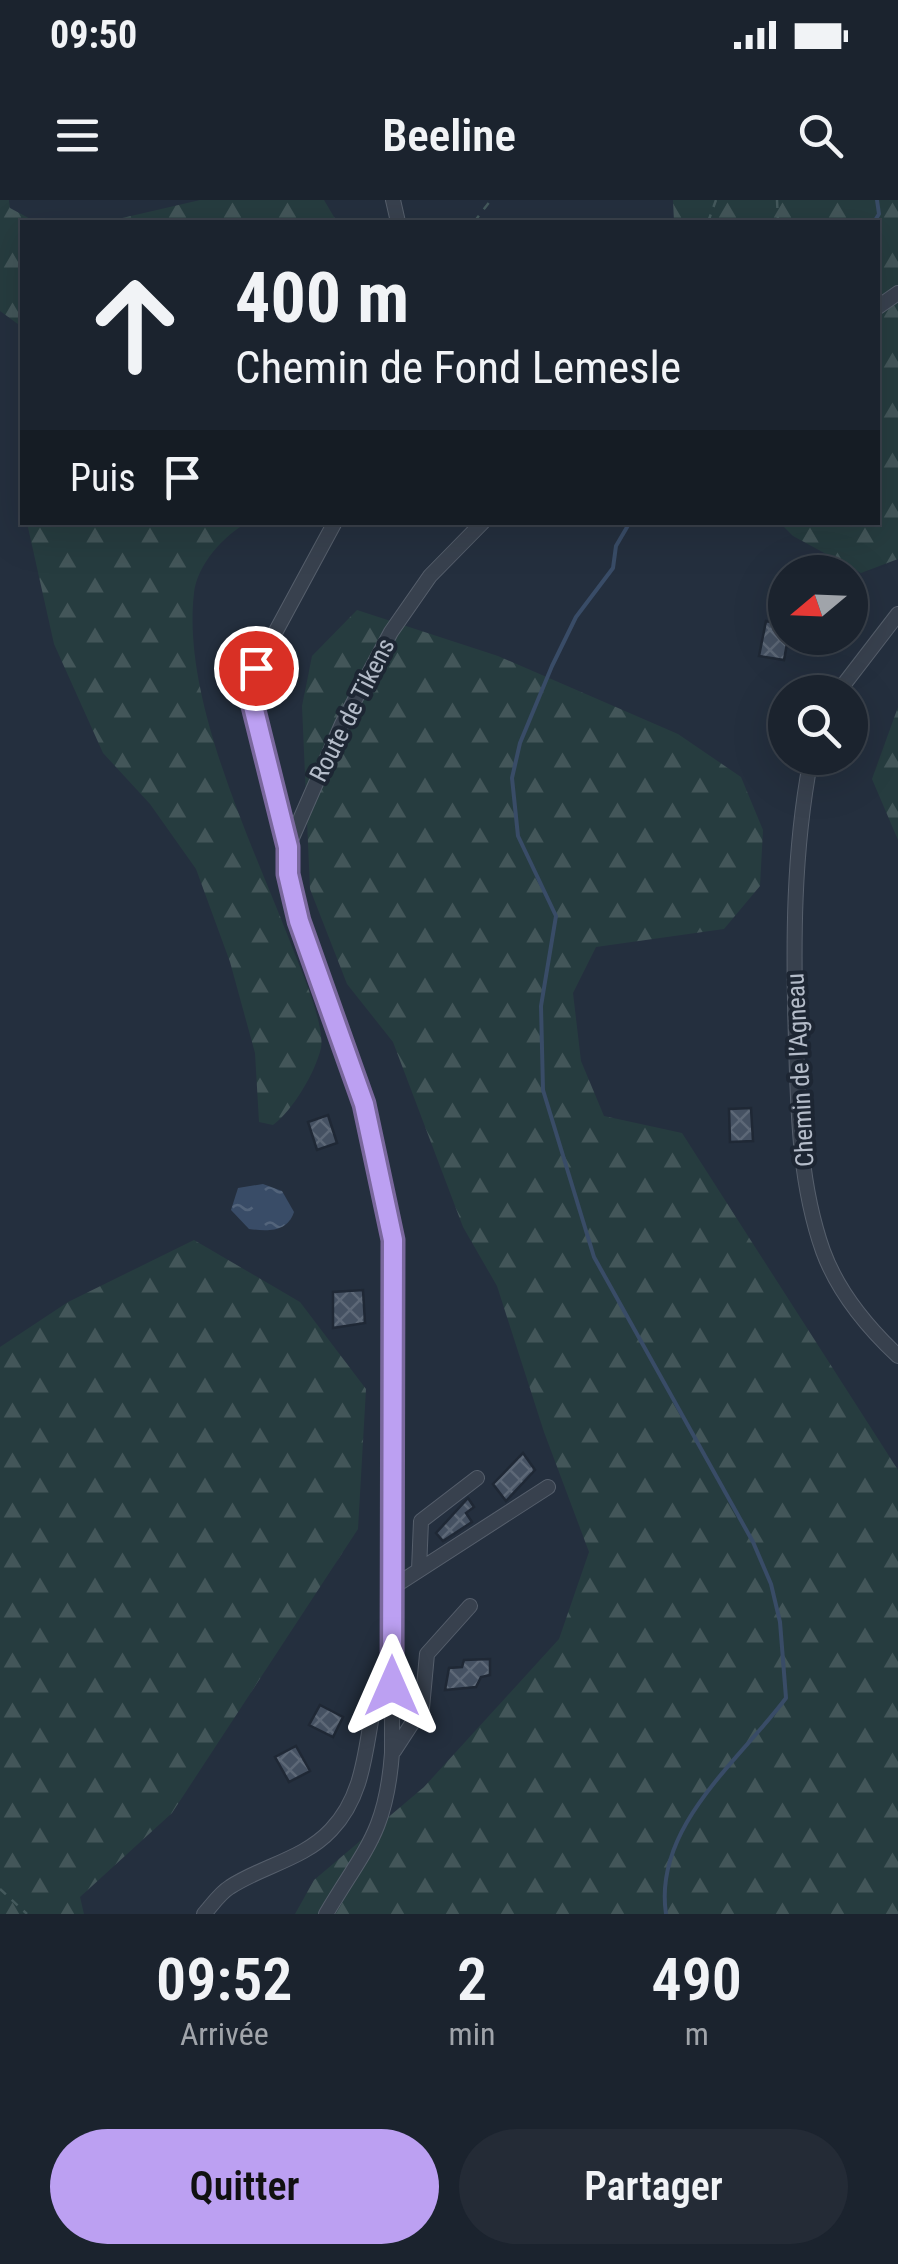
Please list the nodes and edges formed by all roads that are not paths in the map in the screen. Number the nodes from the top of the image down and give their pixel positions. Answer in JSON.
{"nodes":[{"id":1,"x":333,"y":525,"type":"edge"},
{"id":2,"x":480,"y":525,"type":"edge"},
{"id":3,"x":898,"y":614,"type":"edge"},
{"id":4,"x":851,"y":675,"type":"edge"},
{"id":5,"x":809,"y":775,"type":"edge"},
{"id":6,"x":288,"y":847,"type":"junction"},
{"id":7,"x":898,"y":1356,"type":"edge"},
{"id":8,"x":478,"y":1478,"type":"dead end"},
{"id":9,"x":548,"y":1487,"type":"dead end"},
{"id":10,"x":420,"y":1570,"type":"junction"},
{"id":11,"x":393,"y":1588,"type":"junction"},
{"id":12,"x":470,"y":1606,"type":"dead end"},
{"id":13,"x":392,"y":1652,"type":"junction"},
{"id":14,"x":392,"y":1753,"type":"junction"},
{"id":15,"x":204,"y":1914,"type":"edge"},
{"id":16,"x":326,"y":1914,"type":"edge"}],
"edges":[{"from":1,"to":6,"type":"street"},
{"from":2,"to":6,"type":"street","name":"Route de Tikens"},
{"from":3,"to":4,"type":"street"},
{"from":5,"to":7,"type":"street","name":"Chemin de l’Agneau"},
{"from":6,"to":11,"type":"street","name":"Route de Tikens"},
{"from":8,"to":10,"type":"street"},
{"from":9,"to":10,"type":"street"},
{"from":10,"to":11,"type":"street"},
{"from":11,"to":13,"type":"street","name":"Route de Tikens"},
{"from":12,"to":14,"type":"street"},
{"from":13,"to":14,"type":"street","name":"Route de Tikens"},
{"from":13,"to":15,"type":"street"},
{"from":14,"to":16,"type":"street","name":"Route de Tikens"}]}
